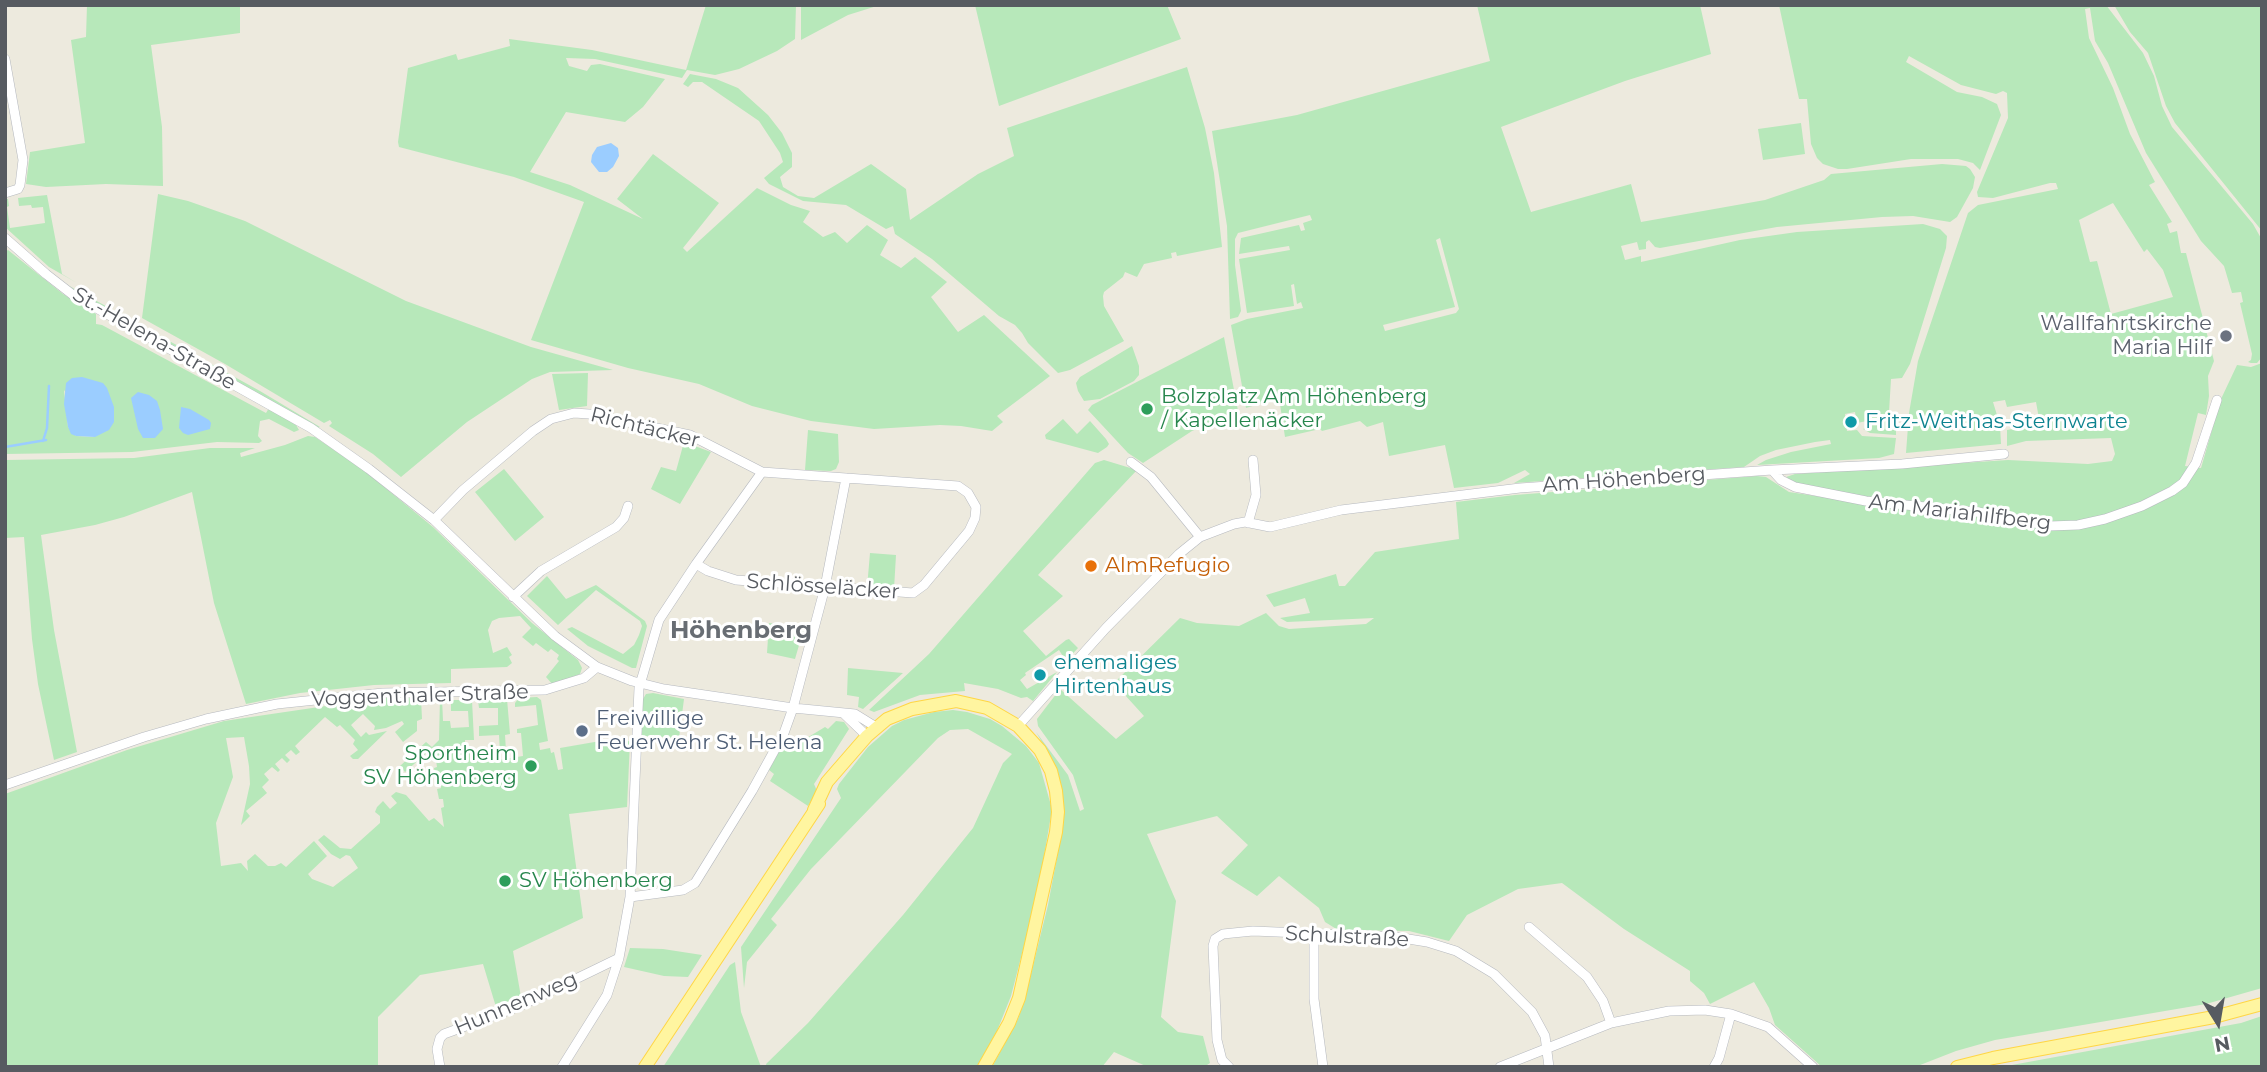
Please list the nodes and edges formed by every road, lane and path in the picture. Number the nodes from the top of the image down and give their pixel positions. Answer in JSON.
{"nodes":[{"id":1,"x":5,"y":59,"type":"edge"},
{"id":2,"x":5,"y":193,"type":"edge"},
{"id":3,"x":5,"y":238,"type":"edge"},
{"id":4,"x":2217,"y":400,"type":"dead end"},
{"id":5,"x":2004,"y":454,"type":"dead end"},
{"id":6,"x":1253,"y":460,"type":"dead end"},
{"id":7,"x":1131,"y":462,"type":"dead end"},
{"id":8,"x":1772,"y":470,"type":"junction"},
{"id":9,"x":762,"y":472,"type":"junction"},
{"id":10,"x":846,"y":478,"type":"junction"},
{"id":11,"x":628,"y":506,"type":"dead end"},
{"id":12,"x":434,"y":520,"type":"junction"},
{"id":13,"x":1248,"y":523,"type":"junction"},
{"id":14,"x":1200,"y":537,"type":"junction"},
{"id":15,"x":696,"y":564,"type":"junction"},
{"id":16,"x":825,"y":587,"type":"junction"},
{"id":17,"x":513,"y":597,"type":"junction"},
{"id":18,"x":597,"y":667,"type":"junction"},
{"id":19,"x":640,"y":683,"type":"junction"},
{"id":20,"x":793,"y":708,"type":"junction"},
{"id":21,"x":1018,"y":726,"type":"junction"},
{"id":22,"x":872,"y":732,"type":"junction"},
{"id":23,"x":5,"y":785,"type":"edge"},
{"id":24,"x":630,"y":897,"type":"junction"},
{"id":25,"x":1530,"y":927,"type":"dead end"},
{"id":26,"x":1314,"y":935,"type":"junction"},
{"id":27,"x":619,"y":958,"type":"junction"},
{"id":28,"x":2262,"y":1004,"type":"edge"},
{"id":29,"x":1731,"y":1014,"type":"junction"},
{"id":30,"x":1611,"y":1023,"type":"junction"},
{"id":31,"x":1547,"y":1050,"type":"junction"},
{"id":32,"x":440,"y":1067,"type":"edge"},
{"id":33,"x":562,"y":1067,"type":"edge"},
{"id":34,"x":645,"y":1067,"type":"edge"},
{"id":35,"x":984,"y":1067,"type":"edge"},
{"id":36,"x":1229,"y":1067,"type":"edge"},
{"id":37,"x":1323,"y":1067,"type":"edge"},
{"id":38,"x":1500,"y":1067,"type":"edge"},
{"id":39,"x":1549,"y":1067,"type":"edge"},
{"id":40,"x":1714,"y":1067,"type":"edge"},
{"id":41,"x":1813,"y":1067,"type":"edge"},
{"id":42,"x":1956,"y":1067,"type":"edge"}],
"edges":[{"from":1,"to":2,"type":"street"},
{"from":3,"to":12,"type":"street","name":"St.-Helena-Straße"},
{"from":4,"to":8,"type":"street","name":"Am Mariahilfberg"},
{"from":5,"to":8,"type":"street","name":"Am Höhenberg"},
{"from":6,"to":13,"type":"street"},
{"from":7,"to":14,"type":"street"},
{"from":8,"to":13,"type":"street","name":"Am Höhenberg"},
{"from":9,"to":10,"type":"street"},
{"from":9,"to":12,"type":"street","name":"Richtäcker"},
{"from":9,"to":15,"type":"street"},
{"from":10,"to":16,"type":"street"},
{"from":10,"to":16,"type":"street","name":"Schlösseläcker"},
{"from":11,"to":17,"type":"street"},
{"from":12,"to":17,"type":"street","name":"St.-Helena-Straße"},
{"from":13,"to":14,"type":"street","name":"Am Höhenberg"},
{"from":14,"to":21,"type":"street","name":"Am Höhenberg"},
{"from":15,"to":16,"type":"street","name":"Schlösseläcker"},
{"from":15,"to":19,"type":"street"},
{"from":16,"to":20,"type":"street"},
{"from":17,"to":18,"type":"street","name":"St.-Helena-Straße"},
{"from":18,"to":19,"type":"street","name":"St.-Helena-Straße"},
{"from":18,"to":23,"type":"street","name":"Voggenthaler Straße"},
{"from":19,"to":20,"type":"street","name":"St.-Helena-Straße"},
{"from":19,"to":24,"type":"street"},
{"from":20,"to":22,"type":"street","name":"St.-Helena-Straße"},
{"from":20,"to":24,"type":"street"},
{"from":21,"to":22,"type":"main road"},
{"from":21,"to":35,"type":"main road"},
{"from":22,"to":34,"type":"main road"},
{"from":24,"to":27,"type":"street"},
{"from":25,"to":30,"type":"street"},
{"from":26,"to":31,"type":"street","name":"Schulstraße"},
{"from":26,"to":36,"type":"street","name":"Schulstraße"},
{"from":26,"to":37,"type":"street"},
{"from":27,"to":32,"type":"street","name":"Hunnenweg"},
{"from":27,"to":33,"type":"street"},
{"from":28,"to":42,"type":"main road"},
{"from":29,"to":30,"type":"street"},
{"from":29,"to":40,"type":"street"},
{"from":29,"to":41,"type":"street"},
{"from":30,"to":31,"type":"street"},
{"from":31,"to":38,"type":"street"},
{"from":31,"to":39,"type":"street","name":"Schulstraße"}]}
